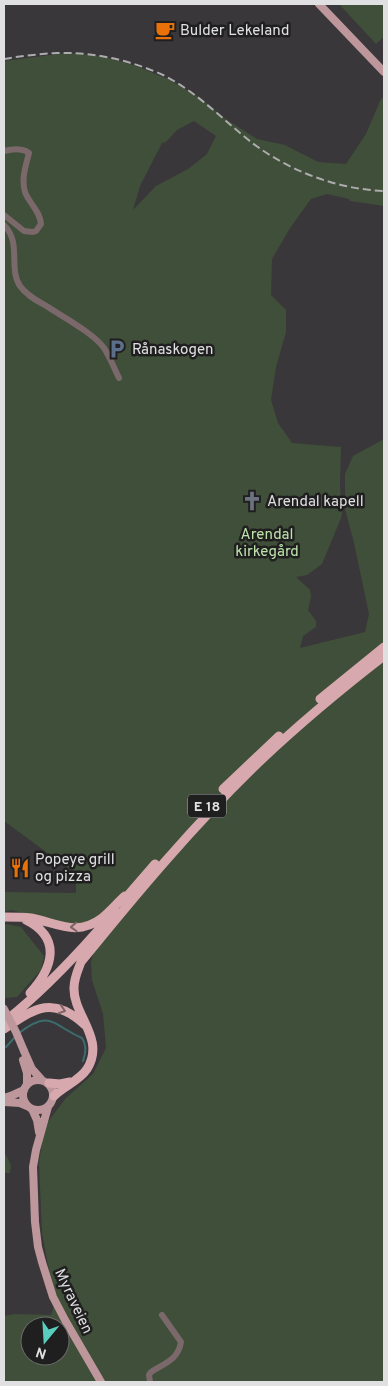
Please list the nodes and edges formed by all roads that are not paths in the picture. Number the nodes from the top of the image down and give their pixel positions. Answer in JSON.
{"nodes":[{"id":1,"x":319,"y":4,"type":"edge"},
{"id":2,"x":384,"y":72,"type":"edge"},
{"id":3,"x":4,"y":150,"type":"edge"},
{"id":4,"x":4,"y":215,"type":"edge"},
{"id":5,"x":4,"y":225,"type":"edge"},
{"id":6,"x":119,"y":378,"type":"dead end"},
{"id":7,"x":384,"y":647,"type":"edge"},
{"id":8,"x":384,"y":656,"type":"edge"},
{"id":9,"x":141,"y":880,"type":"junction"},
{"id":10,"x":4,"y":918,"type":"edge"},
{"id":11,"x":21,"y":918,"type":"junction"},
{"id":12,"x":114,"y":922,"type":"junction"},
{"id":13,"x":4,"y":1010,"type":"edge"},
{"id":14,"x":4,"y":1020,"type":"edge"},
{"id":15,"x":86,"y":1026,"type":"junction"},
{"id":16,"x":4,"y":1028,"type":"edge"},
{"id":17,"x":22,"y":1052,"type":"junction"},
{"id":18,"x":45,"y":1081,"type":"junction"},
{"id":19,"x":75,"y":1081,"type":"junction"},
{"id":20,"x":26,"y":1087,"type":"junction"},
{"id":21,"x":54,"y":1096,"type":"junction"},
{"id":22,"x":4,"y":1100,"type":"edge"},
{"id":23,"x":30,"y":1107,"type":"junction"},
{"id":24,"x":48,"y":1107,"type":"junction"},
{"id":25,"x":40,"y":1137,"type":"junction"},
{"id":26,"x":162,"y":1315,"type":"dead end"},
{"id":27,"x":101,"y":1382,"type":"edge"},
{"id":28,"x":150,"y":1382,"type":"edge"}],
"edges":[{"from":1,"to":2,"type":"main road"},
{"from":3,"to":4,"type":"street"},
{"from":5,"to":6,"type":"street"},
{"from":7,"to":9,"type":"highway","number":"E 18"},
{"from":8,"to":12,"type":"highway","number":"E 18"},
{"from":9,"to":11,"type":"highway","number":"E 18","one_way":true},
{"from":9,"to":14,"type":"highway","number":"E 18"},
{"from":10,"to":11,"type":"highway","number":"E 18"},
{"from":11,"to":14,"type":"highway"},
{"from":12,"to":15,"type":"highway","number":"E 18"},
{"from":12,"to":16,"type":"highway","number":"E 18"},
{"from":13,"to":17,"type":"main road","bridge":true},
{"from":14,"to":17,"type":"main road"},
{"from":16,"to":15,"type":"highway","number":"E 18","one_way":true},
{"from":15,"to":19,"type":"highway","number":"E 18"},
{"from":17,"to":18,"type":"main road"},
{"from":17,"to":20,"type":"main road"},
{"from":18,"to":19,"type":"highway"},
{"from":18,"to":20,"type":"main road"},
{"from":18,"to":21,"type":"main road"},
{"from":19,"to":21,"type":"highway","number":"E 18"},
{"from":20,"to":22,"type":"main road"},
{"from":20,"to":23,"type":"main road"},
{"from":21,"to":24,"type":"main road"},
{"from":22,"to":23,"type":"main road"},
{"from":23,"to":24,"type":"main road"},
{"from":23,"to":25,"type":"main road","name":"Myraveien"},
{"from":24,"to":25,"type":"main road","name":"Myraveien"},
{"from":25,"to":27,"type":"main road","name":"Myraveien"},
{"from":26,"to":28,"type":"street"}]}
